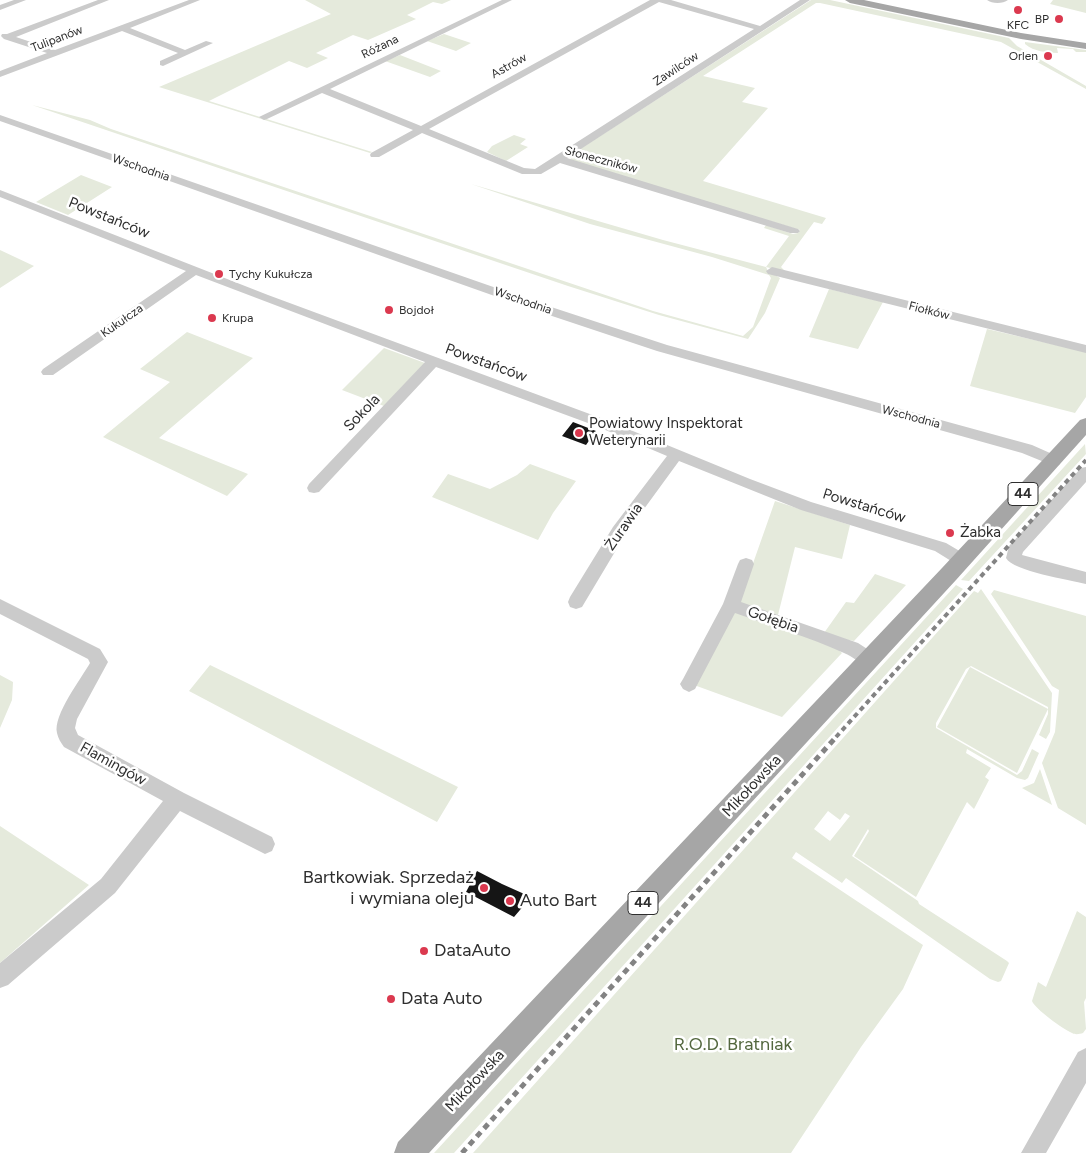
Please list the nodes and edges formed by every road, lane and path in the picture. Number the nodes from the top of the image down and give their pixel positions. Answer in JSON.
{"nodes":[{"id":1,"x":22,"y":0,"type":"edge"},
{"id":2,"x":105,"y":0,"type":"edge"},
{"id":3,"x":196,"y":0,"type":"edge"},
{"id":4,"x":508,"y":0,"type":"edge"},
{"id":5,"x":656,"y":0,"type":"edge"},
{"id":6,"x":662,"y":0,"type":"edge"},
{"id":7,"x":806,"y":0,"type":"edge"},
{"id":8,"x":850,"y":0,"type":"edge"},
{"id":9,"x":991,"y":0,"type":"edge"},
{"id":10,"x":1004,"y":0,"type":"edge"},
{"id":11,"x":0,"y":8,"type":"edge"},
{"id":12,"x":936,"y":18,"type":"junction"},
{"id":13,"x":123,"y":28,"type":"junction"},
{"id":14,"x":762,"y":29,"type":"junction"},
{"id":15,"x":4,"y":36,"type":"edge"},
{"id":16,"x":1086,"y":40,"type":"edge"},
{"id":17,"x":209,"y":43,"type":"dead end"},
{"id":18,"x":1086,"y":46,"type":"edge"},
{"id":19,"x":56,"y":53,"type":"junction"},
{"id":20,"x":185,"y":53,"type":"junction"},
{"id":21,"x":163,"y":62,"type":"dead end"},
{"id":22,"x":0,"y":65,"type":"edge"},
{"id":23,"x":12,"y":69,"type":"junction"},
{"id":24,"x":0,"y":74,"type":"edge"},
{"id":25,"x":322,"y":89,"type":"junction"},
{"id":26,"x":264,"y":116,"type":"dead end"},
{"id":27,"x":0,"y":118,"type":"edge"},
{"id":28,"x":420,"y":129,"type":"junction"},
{"id":29,"x":375,"y":155,"type":"dead end"},
{"id":30,"x":559,"y":159,"type":"junction"},
{"id":31,"x":3,"y":197,"type":"edge"},
{"id":32,"x":794,"y":231,"type":"dead end"},
{"id":33,"x":195,"y":270,"type":"junction"},
{"id":34,"x":772,"y":271,"type":"dead end"},
{"id":35,"x":1086,"y":349,"type":"edge"},
{"id":36,"x":434,"y":361,"type":"junction"},
{"id":37,"x":48,"y":372,"type":"dead end"},
{"id":38,"x":1086,"y":424,"type":"edge"},
{"id":39,"x":677,"y":454,"type":"junction"},
{"id":40,"x":1054,"y":461,"type":"junction"},
{"id":41,"x":1086,"y":472,"type":"edge"},
{"id":42,"x":314,"y":488,"type":"dead end"},
{"id":43,"x":962,"y":560,"type":"junction"},
{"id":44,"x":746,"y":564,"type":"dead end"},
{"id":45,"x":1086,"y":578,"type":"edge"},
{"id":46,"x":576,"y":602,"type":"dead end"},
{"id":47,"x":730,"y":605,"type":"junction"},
{"id":48,"x":0,"y":606,"type":"edge"},
{"id":49,"x":869,"y":659,"type":"junction"},
{"id":50,"x":689,"y":684,"type":"dead end"},
{"id":51,"x":177,"y":799,"type":"junction"},
{"id":52,"x":265,"y":844,"type":"dead end"},
{"id":53,"x":0,"y":977,"type":"edge"},
{"id":54,"x":1086,"y":1060,"type":"edge"},
{"id":55,"x":409,"y":1150,"type":"edge"},
{"id":56,"x":1033,"y":1153,"type":"edge"}],
"edges":[{"from":1,"to":11,"type":"street"},
{"from":2,"to":15,"type":"street"},
{"from":3,"to":13,"type":"street","name":"Tulipanów"},
{"from":4,"to":25,"type":"street","name":"Różana"},
{"from":5,"to":28,"type":"street","name":"Astrów"},
{"from":6,"to":14,"type":"street"},
{"from":7,"to":14,"type":"street","name":"Zawilców"},
{"from":8,"to":12,"type":"main road"},
{"from":9,"to":10,"type":"street"},
{"from":12,"to":16,"type":"main road"},
{"from":12,"to":18,"type":"main road"},
{"from":13,"to":19,"type":"street","name":"Tulipanów"},
{"from":13,"to":20,"type":"street"},
{"from":14,"to":30,"type":"street","name":"Zawilców"},
{"from":15,"to":19,"type":"street"},
{"from":17,"to":20,"type":"street"},
{"from":19,"to":23,"type":"street","name":"Tulipanów"},
{"from":20,"to":21,"type":"street"},
{"from":22,"to":23,"type":"street"},
{"from":23,"to":24,"type":"street","name":"Tulipanów"},
{"from":25,"to":26,"type":"street","name":"Różana"},
{"from":25,"to":28,"type":"street","name":"Słoneczników"},
{"from":27,"to":40,"type":"street","name":"Wschodnia"},
{"from":28,"to":29,"type":"street","name":"Astrów"},
{"from":28,"to":30,"type":"street","name":"Słoneczników"},
{"from":30,"to":32,"type":"street","name":"Słoneczników"},
{"from":31,"to":33,"type":"street","name":"Powstańców"},
{"from":33,"to":36,"type":"street","name":"Powstańców"},
{"from":33,"to":37,"type":"street","name":"Kukułcza"},
{"from":34,"to":35,"type":"street","name":"Fiołków"},
{"from":36,"to":39,"type":"street","name":"Powstańców"},
{"from":36,"to":42,"type":"street","name":"Sokola"},
{"from":38,"to":40,"type":"main road","name":"Mikołowska","number":"44"},
{"from":39,"to":43,"type":"street","name":"Powstańców"},
{"from":39,"to":46,"type":"street","name":"Żurawia"},
{"from":40,"to":43,"type":"main road","name":"Mikołowska","number":"44"},
{"from":41,"to":45,"type":"street"},
{"from":43,"to":49,"type":"main road","name":"Mikołowska","number":"44"},
{"from":44,"to":47,"type":"street"},
{"from":47,"to":49,"type":"street","name":"Gołębia"},
{"from":47,"to":50,"type":"street","name":"Gołębia"},
{"from":48,"to":51,"type":"street","name":"Flamingów"},
{"from":49,"to":55,"type":"main road","name":"Mikołowska","number":"44"},
{"from":51,"to":52,"type":"street","name":"Flamingów"},
{"from":51,"to":53,"type":"street"},
{"from":54,"to":56,"type":"street"}]}
